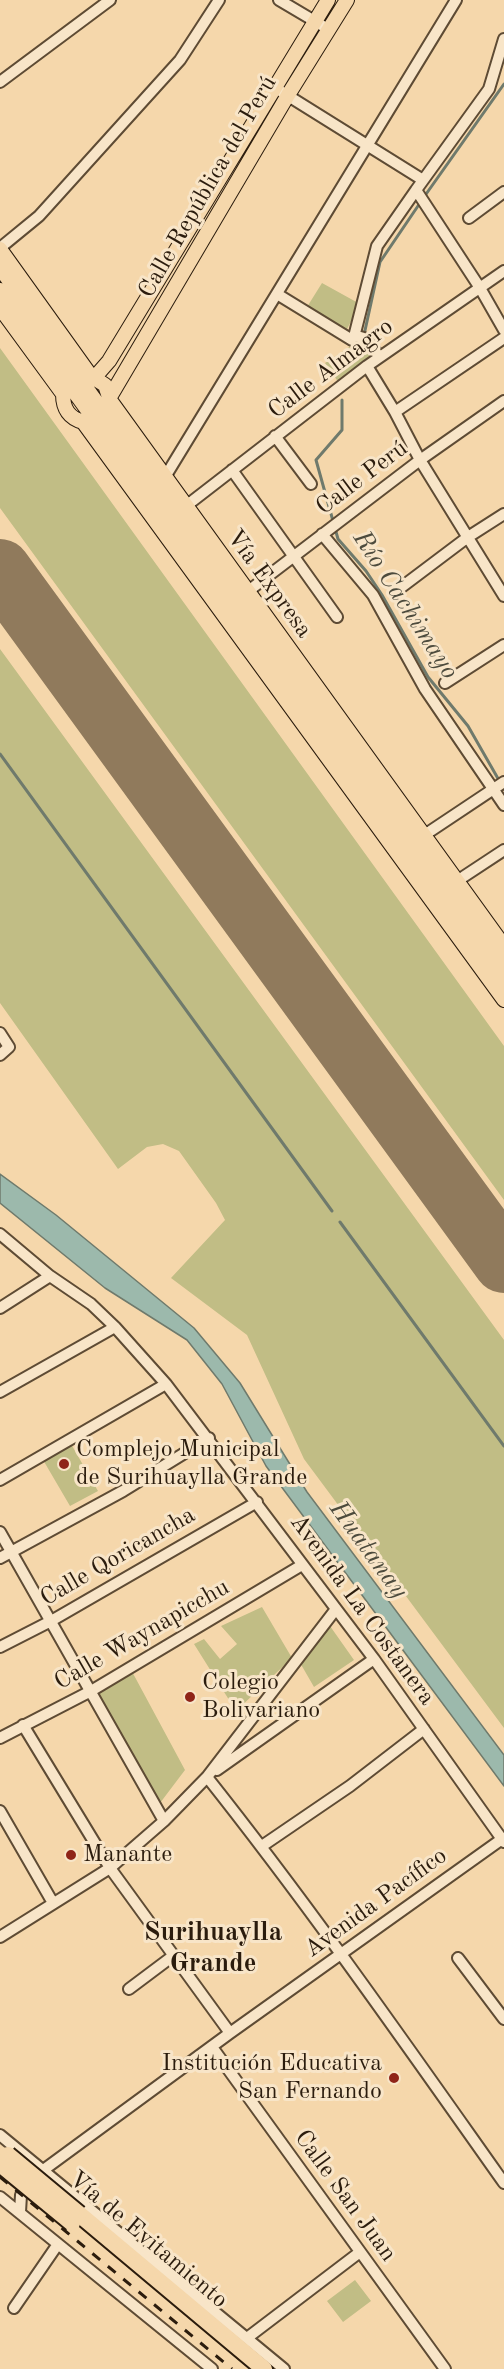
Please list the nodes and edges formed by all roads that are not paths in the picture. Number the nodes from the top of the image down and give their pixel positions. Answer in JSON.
{"nodes":[{"id":1,"x":110,"y":0,"type":"edge"},
{"id":2,"x":219,"y":0,"type":"edge"},
{"id":3,"x":279,"y":0,"type":"edge"},
{"id":4,"x":328,"y":0,"type":"edge"},
{"id":5,"x":347,"y":0,"type":"edge"},
{"id":6,"x":456,"y":0,"type":"edge"},
{"id":7,"x":315,"y":22,"type":"junction"},
{"id":8,"x":328,"y":29,"type":"junction"},
{"id":9,"x":504,"y":39,"type":"edge"},
{"id":10,"x":0,"y":82,"type":"edge"},
{"id":11,"x":274,"y":87,"type":"junction"},
{"id":12,"x":288,"y":95,"type":"junction"},
{"id":13,"x":368,"y":146,"type":"junction"},
{"id":14,"x":423,"y":180,"type":"junction"},
{"id":15,"x":417,"y":192,"type":"junction"},
{"id":16,"x":504,"y":192,"type":"edge"},
{"id":17,"x":469,"y":218,"type":"dead end"},
{"id":18,"x":0,"y":249,"type":"edge"},
{"id":19,"x":0,"y":268,"type":"edge"},
{"id":20,"x":504,"y":271,"type":"edge"},
{"id":21,"x":480,"y":288,"type":"junction"},
{"id":22,"x":0,"y":290,"type":"edge"},
{"id":23,"x":277,"y":294,"type":"junction"},
{"id":24,"x":0,"y":308,"type":"edge"},
{"id":25,"x":504,"y":330,"type":"edge"},
{"id":26,"x":360,"y":337,"type":"junction"},
{"id":27,"x":504,"y":338,"type":"edge"},
{"id":28,"x":379,"y":357,"type":"junction"},
{"id":29,"x":367,"y":366,"type":"junction"},
{"id":30,"x":79,"y":382,"type":"junction"},
{"id":31,"x":504,"y":401,"type":"edge"},
{"id":32,"x":100,"y":410,"type":"junction"},
{"id":33,"x":395,"y":411,"type":"junction"},
{"id":34,"x":275,"y":436,"type":"junction"},
{"id":35,"x":420,"y":460,"type":"junction"},
{"id":36,"x":232,"y":470,"type":"junction"},
{"id":37,"x":165,"y":477,"type":"junction"},
{"id":38,"x":311,"y":484,"type":"dead end"},
{"id":39,"x":186,"y":506,"type":"junction"},
{"id":40,"x":504,"y":514,"type":"edge"},
{"id":41,"x":326,"y":531,"type":"junction"},
{"id":42,"x":468,"y":537,"type":"junction"},
{"id":43,"x":294,"y":556,"type":"junction"},
{"id":44,"x":247,"y":592,"type":"junction"},
{"id":45,"x":395,"y":592,"type":"dead end"},
{"id":46,"x":504,"y":596,"type":"edge"},
{"id":47,"x":337,"y":616,"type":"dead end"},
{"id":48,"x":504,"y":645,"type":"edge"},
{"id":49,"x":286,"y":674,"type":"junction"},
{"id":50,"x":445,"y":683,"type":"dead end"},
{"id":51,"x":320,"y":693,"type":"junction"},
{"id":52,"x":293,"y":710,"type":"junction"},
{"id":53,"x":371,"y":764,"type":"junction"},
{"id":54,"x":346,"y":782,"type":"junction"},
{"id":55,"x":498,"y":786,"type":"edge"},
{"id":56,"x":380,"y":803,"type":"junction"},
{"id":57,"x":504,"y":805,"type":"edge"},
{"id":58,"x":423,"y":836,"type":"junction"},
{"id":59,"x":504,"y":850,"type":"edge"},
{"id":60,"x":457,"y":882,"type":"junction"},
{"id":61,"x":504,"y":946,"type":"edge"},
{"id":62,"x":504,"y":964,"type":"edge"},
{"id":63,"x":504,"y":982,"type":"edge"},
{"id":64,"x":504,"y":1000,"type":"edge"},
{"id":65,"x":0,"y":1033,"type":"edge"},
{"id":66,"x":4,"y":1052,"type":"edge"},
{"id":67,"x":0,"y":1234,"type":"edge"},
{"id":68,"x":50,"y":1276,"type":"junction"},
{"id":69,"x":0,"y":1308,"type":"edge"},
{"id":70,"x":116,"y":1327,"type":"junction"},
{"id":71,"x":166,"y":1384,"type":"junction"},
{"id":72,"x":0,"y":1392,"type":"edge"},
{"id":73,"x":209,"y":1438,"type":"junction"},
{"id":74,"x":0,"y":1480,"type":"edge"},
{"id":75,"x":256,"y":1502,"type":"junction"},
{"id":76,"x":0,"y":1532,"type":"edge"},
{"id":77,"x":11,"y":1551,"type":"junction"},
{"id":78,"x":0,"y":1558,"type":"edge"},
{"id":79,"x":302,"y":1565,"type":"junction"},
{"id":80,"x":336,"y":1610,"type":"junction"},
{"id":81,"x":51,"y":1621,"type":"junction"},
{"id":82,"x":0,"y":1647,"type":"edge"},
{"id":83,"x":374,"y":1659,"type":"junction"},
{"id":84,"x":91,"y":1691,"type":"junction"},
{"id":85,"x":23,"y":1725,"type":"junction"},
{"id":86,"x":424,"y":1730,"type":"junction"},
{"id":87,"x":0,"y":1738,"type":"edge"},
{"id":88,"x":207,"y":1778,"type":"junction"},
{"id":89,"x":0,"y":1811,"type":"edge"},
{"id":90,"x":164,"y":1821,"type":"junction"},
{"id":91,"x":503,"y":1840,"type":"edge"},
{"id":92,"x":262,"y":1846,"type":"junction"},
{"id":93,"x":110,"y":1868,"type":"junction"},
{"id":94,"x":53,"y":1903,"type":"junction"},
{"id":95,"x":0,"y":1937,"type":"edge"},
{"id":96,"x":341,"y":1955,"type":"junction"},
{"id":97,"x":173,"y":1956,"type":"junction"},
{"id":98,"x":458,"y":1959,"type":"dead end"},
{"id":99,"x":129,"y":1989,"type":"dead end"},
{"id":100,"x":503,"y":2015,"type":"edge"},
{"id":101,"x":230,"y":2033,"type":"junction"},
{"id":102,"x":212,"y":2047,"type":"junction"},
{"id":103,"x":0,"y":2135,"type":"edge"},
{"id":104,"x":3,"y":2156,"type":"edge"},
{"id":105,"x":42,"y":2171,"type":"junction"},
{"id":106,"x":504,"y":2183,"type":"edge"},
{"id":107,"x":0,"y":2197,"type":"edge"},
{"id":108,"x":20,"y":2212,"type":"junction"},
{"id":109,"x":75,"y":2219,"type":"junction"},
{"id":110,"x":58,"y":2244,"type":"junction"},
{"id":111,"x":360,"y":2252,"type":"junction"},
{"id":112,"x":14,"y":2308,"type":"dead end"},
{"id":113,"x":247,"y":2338,"type":"junction"},
{"id":114,"x":212,"y":2369,"type":"edge"},
{"id":115,"x":248,"y":2369,"type":"edge"},
{"id":116,"x":264,"y":2369,"type":"edge"},
{"id":117,"x":284,"y":2369,"type":"edge"},
{"id":118,"x":445,"y":2369,"type":"edge"}],
"edges":[{"from":1,"to":10,"type":"street"},
{"from":2,"to":18,"type":"street"},
{"from":3,"to":7,"type":"street"},
{"from":4,"to":7,"type":"main road","name":"Calle República del Perú"},
{"from":5,"to":8,"type":"main road","name":"Calle República del Perú"},
{"from":6,"to":13,"type":"street"},
{"from":7,"to":8,"type":"street"},
{"from":7,"to":11,"type":"main road","name":"Calle República del Perú"},
{"from":8,"to":12,"type":"main road","name":"Calle República del Perú"},
{"from":9,"to":14,"type":"street"},
{"from":11,"to":12,"type":"street"},
{"from":11,"to":30,"type":"main road","name":"Calle República del Perú"},
{"from":12,"to":13,"type":"street"},
{"from":12,"to":32,"type":"main road","name":"Calle República del Perú"},
{"from":13,"to":14,"type":"street"},
{"from":13,"to":23,"type":"street"},
{"from":14,"to":15,"type":"street"},
{"from":15,"to":21,"type":"street"},
{"from":15,"to":26,"type":"street"},
{"from":16,"to":17,"type":"street"},
{"from":18,"to":30,"type":"main road","name":"Vía Expresa"},
{"from":19,"to":30,"type":"main road","name":"Vía Expresa"},
{"from":20,"to":21,"type":"street","name":"Calle Almagro"},
{"from":21,"to":25,"type":"street"},
{"from":21,"to":28,"type":"street","name":"Calle Almagro"},
{"from":22,"to":30,"type":"main road","name":"Vía Expresa"},
{"from":23,"to":26,"type":"street"},
{"from":23,"to":37,"type":"street"},
{"from":24,"to":30,"type":"main road","name":"Vía Expresa"},
{"from":26,"to":28,"type":"street"},
{"from":27,"to":33,"type":"street"},
{"from":28,"to":29,"type":"street","name":"Calle Almagro"},
{"from":29,"to":33,"type":"street"},
{"from":29,"to":34,"type":"street","name":"Calle Almagro"},
{"from":30,"to":32,"type":"main road","name":"Vía Expresa"},
{"from":30,"to":32,"type":"main road","name":"Vía Expresa"},
{"from":31,"to":35,"type":"street","name":"Calle Perú"},
{"from":32,"to":37,"type":"main road","name":"Vía Expresa"},
{"from":32,"to":49,"type":"main road","name":"Vía Expresa"},
{"from":32,"to":52,"type":"main road","name":"Vía Expresa"},
{"from":33,"to":35,"type":"street"},
{"from":34,"to":36,"type":"street","name":"Calle Almagro"},
{"from":34,"to":38,"type":"street"},
{"from":35,"to":41,"type":"street","name":"Calle Perú"},
{"from":35,"to":42,"type":"street"},
{"from":36,"to":39,"type":"street","name":"Calle Almagro"},
{"from":36,"to":43,"type":"street"},
{"from":37,"to":39,"type":"main road","name":"Vía Expresa"},
{"from":39,"to":44,"type":"main road","name":"Vía Expresa"},
{"from":40,"to":42,"type":"street"},
{"from":41,"to":43,"type":"street","name":"Calle Perú"},
{"from":41,"to":55,"type":"street"},
{"from":42,"to":45,"type":"street"},
{"from":42,"to":46,"type":"street"},
{"from":43,"to":44,"type":"street","name":"Calle Perú"},
{"from":43,"to":47,"type":"street"},
{"from":44,"to":51,"type":"main road","name":"Vía Expresa"},
{"from":48,"to":50,"type":"street"},
{"from":49,"to":51,"type":"main road"},
{"from":49,"to":52,"type":"main road"},
{"from":49,"to":56,"type":"main road","name":"Vía Expresa"},
{"from":51,"to":53,"type":"main road","name":"Vía Expresa"},
{"from":52,"to":54,"type":"main road","name":"Vía Expresa"},
{"from":53,"to":56,"type":"main road"},
{"from":53,"to":58,"type":"main road","name":"Vía Expresa"},
{"from":54,"to":56,"type":"main road"},
{"from":54,"to":64,"type":"main road","name":"Vía Expresa"},
{"from":55,"to":57,"type":"street"},
{"from":55,"to":58,"type":"street"},
{"from":56,"to":62,"type":"main road","name":"Vía Expresa"},
{"from":56,"to":63,"type":"main road","name":"Vía Expresa"},
{"from":58,"to":60,"type":"main road","name":"Vía Expresa"},
{"from":59,"to":60,"type":"street"},
{"from":60,"to":61,"type":"main road","name":"Vía Expresa"},
{"from":65,"to":66,"type":"street"},
{"from":67,"to":68,"type":"street","name":"Avenida La Costanera"},
{"from":68,"to":69,"type":"street"},
{"from":68,"to":70,"type":"street","name":"Avenida La Costanera"},
{"from":70,"to":71,"type":"street","name":"Avenida La Costanera"},
{"from":70,"to":72,"type":"street"},
{"from":71,"to":73,"type":"street","name":"Avenida La Costanera"},
{"from":71,"to":74,"type":"street"},
{"from":73,"to":75,"type":"street","name":"Avenida La Costanera"},
{"from":73,"to":77,"type":"street"},
{"from":75,"to":79,"type":"street","name":"Avenida La Costanera"},
{"from":75,"to":81,"type":"street","name":"Calle Qoricancha"},
{"from":76,"to":77,"type":"street"},
{"from":77,"to":78,"type":"street"},
{"from":77,"to":81,"type":"street"},
{"from":79,"to":80,"type":"street","name":"Avenida La Costanera"},
{"from":79,"to":84,"type":"street","name":"Calle Waynapicchu"},
{"from":80,"to":83,"type":"street","name":"Avenida La Costanera"},
{"from":80,"to":88,"type":"street"},
{"from":81,"to":82,"type":"street","name":"Calle Qoricancha"},
{"from":81,"to":84,"type":"street"},
{"from":83,"to":86,"type":"street","name":"Avenida La Costanera"},
{"from":83,"to":88,"type":"street"},
{"from":84,"to":85,"type":"street","name":"Calle Waynapicchu"},
{"from":84,"to":90,"type":"street"},
{"from":85,"to":87,"type":"street","name":"Calle Waynapicchu"},
{"from":85,"to":93,"type":"street"},
{"from":86,"to":91,"type":"street","name":"Avenida La Costanera"},
{"from":86,"to":92,"type":"street"},
{"from":88,"to":90,"type":"street"},
{"from":88,"to":92,"type":"street"},
{"from":89,"to":94,"type":"street"},
{"from":90,"to":93,"type":"street"},
{"from":91,"to":96,"type":"street","name":"Avenida Pacífico"},
{"from":92,"to":96,"type":"street"},
{"from":93,"to":94,"type":"street"},
{"from":93,"to":97,"type":"street"},
{"from":94,"to":95,"type":"street"},
{"from":96,"to":101,"type":"street","name":"Avenida Pacífico"},
{"from":96,"to":106,"type":"street"},
{"from":97,"to":99,"type":"street"},
{"from":97,"to":101,"type":"street"},
{"from":98,"to":100,"type":"street"},
{"from":101,"to":102,"type":"street","name":"Avenida Pacífico"},
{"from":102,"to":105,"type":"street","name":"Avenida Pacífico"},
{"from":102,"to":111,"type":"street","name":"Calle San Juan"},
{"from":103,"to":105,"type":"street"},
{"from":104,"to":109,"type":"highway","name":"Vía de Evitamiento","bridge":true},
{"from":105,"to":108,"type":"street","name":"Avenida Pacífico"},
{"from":105,"to":113,"type":"street"},
{"from":107,"to":108,"type":"street"},
{"from":108,"to":110,"type":"street"},
{"from":109,"to":115,"type":"highway","name":"Vía de Evitamiento"},
{"from":109,"to":116,"type":"highway","name":"Vía de Evitamiento"},
{"from":110,"to":112,"type":"street"},
{"from":110,"to":114,"type":"street"},
{"from":111,"to":113,"type":"street"},
{"from":111,"to":118,"type":"street","name":"Calle San Juan"},
{"from":113,"to":117,"type":"street"}]}
